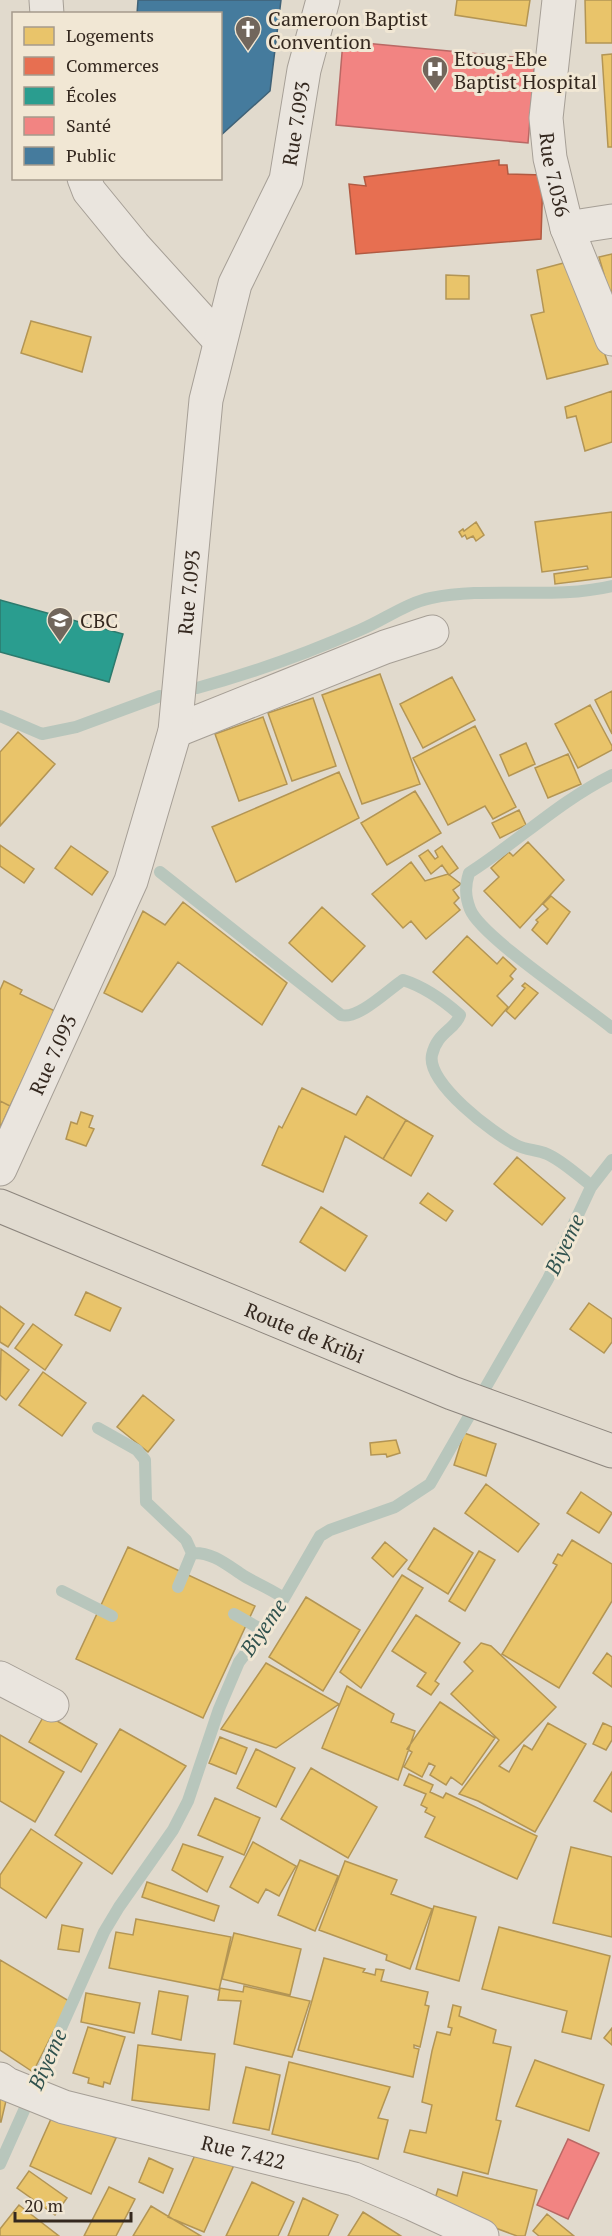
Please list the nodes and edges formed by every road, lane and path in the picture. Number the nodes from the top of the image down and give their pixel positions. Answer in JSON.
{"nodes":[{"id":1,"x":323,"y":0,"type":"edge"},
{"id":2,"x":559,"y":0,"type":"edge"},
{"id":3,"x":85,"y":180,"type":"edge"},
{"id":4,"x":612,"y":221,"type":"edge"},
{"id":5,"x":567,"y":228,"type":"junction"},
{"id":6,"x":612,"y":339,"type":"edge"},
{"id":7,"x":220,"y":341,"type":"junction"},
{"id":8,"x":432,"y":632,"type":"dead end"},
{"id":9,"x":175,"y":731,"type":"junction"},
{"id":10,"x":0,"y":1169,"type":"edge"},
{"id":11,"x":0,"y":1206,"type":"edge"},
{"id":12,"x":612,"y":1451,"type":"edge"},
{"id":13,"x":0,"y":1678,"type":"edge"},
{"id":14,"x":52,"y":1705,"type":"dead end"},
{"id":15,"x":4,"y":2081,"type":"edge"},
{"id":16,"x":482,"y":2236,"type":"edge"}],
"edges":[{"from":1,"to":7,"type":"street","name":"Rue 7.093"},
{"from":2,"to":5,"type":"street","name":"Rue 7.036"},
{"from":3,"to":7,"type":"street"},
{"from":4,"to":5,"type":"street"},
{"from":5,"to":6,"type":"street","name":"Rue 7.036"},
{"from":7,"to":9,"type":"street","name":"Rue 7.093"},
{"from":8,"to":9,"type":"street"},
{"from":9,"to":10,"type":"street","name":"Rue 7.093"},
{"from":11,"to":12,"type":"main road","name":"Route de Kribi"},
{"from":13,"to":14,"type":"street"},
{"from":15,"to":16,"type":"street","name":"Rue 7.422"}]}
